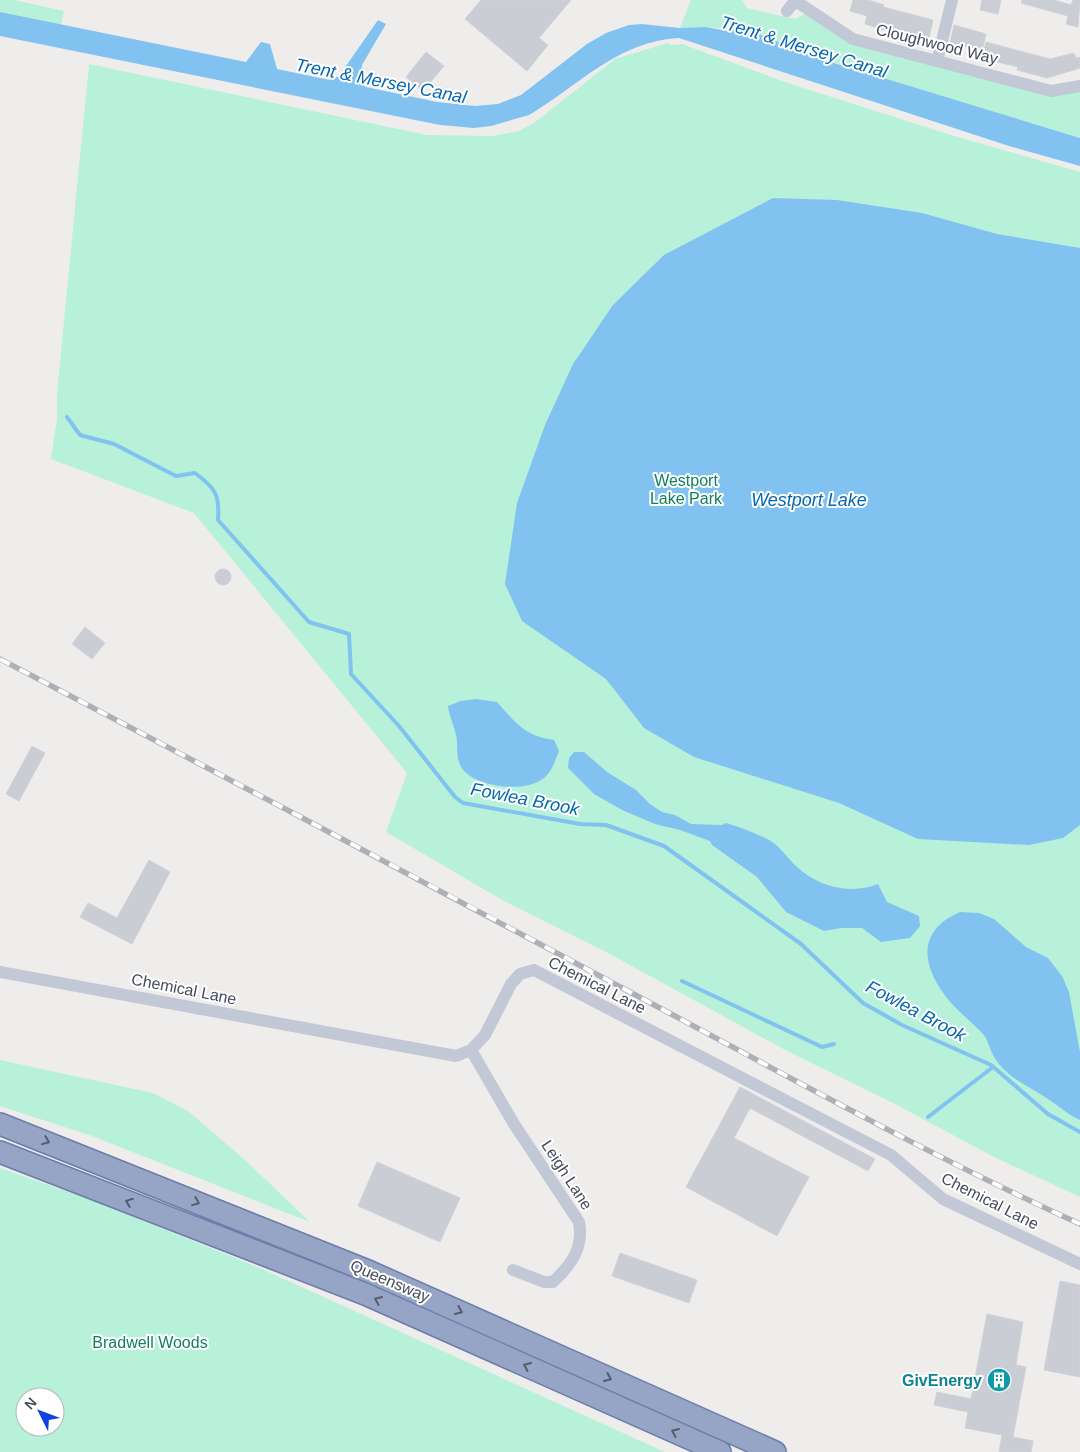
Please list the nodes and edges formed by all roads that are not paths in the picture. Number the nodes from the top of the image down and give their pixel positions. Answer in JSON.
{"nodes":[{"id":1,"x":952,"y":0,"type":"edge"},
{"id":2,"x":792,"y":4,"type":"edge"},
{"id":3,"x":937,"y":62,"type":"junction"},
{"id":4,"x":1080,"y":86,"type":"edge"},
{"id":5,"x":0,"y":972,"type":"edge"},
{"id":6,"x":471,"y":1050,"type":"junction"},
{"id":7,"x":0,"y":1124,"type":"edge"},
{"id":8,"x":0,"y":1152,"type":"edge"},
{"id":9,"x":1080,"y":1264,"type":"edge"},
{"id":10,"x":513,"y":1270,"type":"dead end"},
{"id":11,"x":720,"y":1452,"type":"edge"},
{"id":12,"x":775,"y":1452,"type":"edge"}],
"edges":[{"from":1,"to":3,"type":"street"},
{"from":2,"to":3,"type":"street","name":"Cloughwood Way"},
{"from":3,"to":4,"type":"street","name":"Cloughwood Way"},
{"from":5,"to":6,"type":"street","name":"Chemical Lane"},
{"from":6,"to":9,"type":"street","name":"Chemical Lane"},
{"from":6,"to":10,"type":"street","name":"Leigh Lane"},
{"from":7,"to":12,"type":"highway","name":"Queensway","one_way":true},
{"from":11,"to":8,"type":"highway","name":"Queensway","one_way":true}]}
